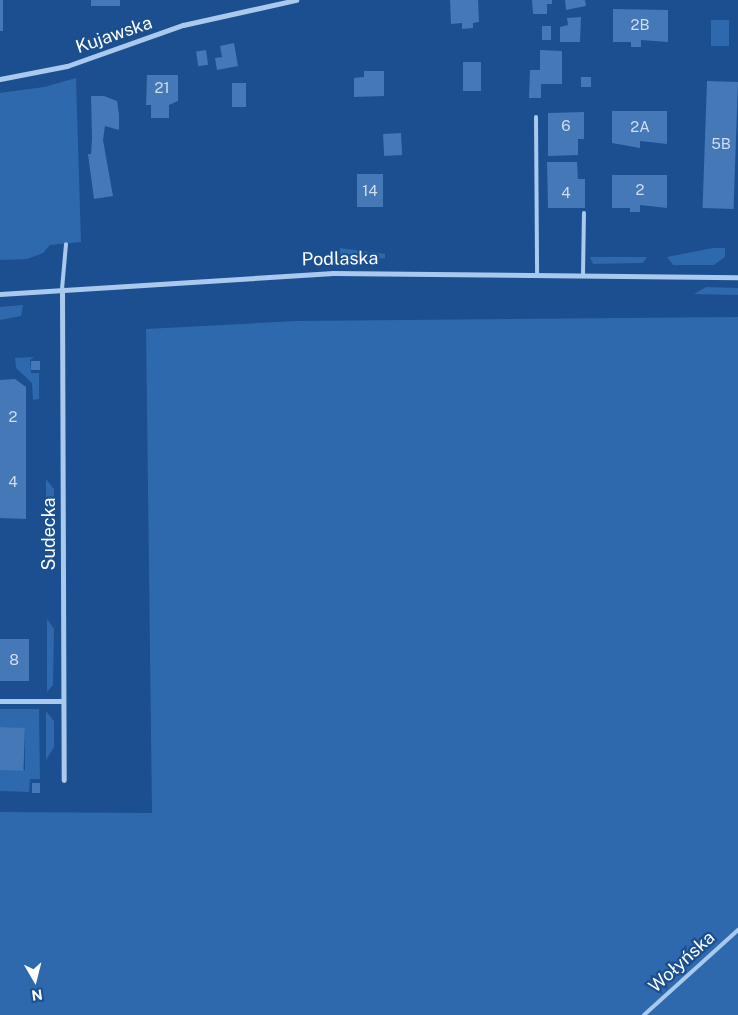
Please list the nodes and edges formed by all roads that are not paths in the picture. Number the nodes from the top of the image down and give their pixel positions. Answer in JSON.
{"nodes":[{"id":1,"x":296,"y":0,"type":"edge"},
{"id":2,"x":0,"y":79,"type":"edge"},
{"id":3,"x":536,"y":117,"type":"dead end"},
{"id":4,"x":584,"y":213,"type":"dead end"},
{"id":5,"x":66,"y":244,"type":"dead end"},
{"id":6,"x":537,"y":274,"type":"junction"},
{"id":7,"x":583,"y":275,"type":"junction"},
{"id":8,"x":738,"y":276,"type":"edge"},
{"id":9,"x":62,"y":289,"type":"junction"},
{"id":10,"x":0,"y":294,"type":"edge"},
{"id":11,"x":0,"y":700,"type":"edge"},
{"id":12,"x":63,"y":701,"type":"junction"},
{"id":13,"x":64,"y":780,"type":"dead end"},
{"id":14,"x":738,"y":930,"type":"edge"},
{"id":15,"x":644,"y":1015,"type":"edge"}],
"edges":[{"from":1,"to":2,"type":"street","name":"Kujawska"},
{"from":3,"to":6,"type":"lane"},
{"from":4,"to":7,"type":"lane"},
{"from":5,"to":9,"type":"lane"},
{"from":6,"to":7,"type":"street","name":"Podlaska"},
{"from":6,"to":9,"type":"street","name":"Podlaska"},
{"from":7,"to":8,"type":"street","name":"Podlaska"},
{"from":9,"to":10,"type":"street","name":"Podlaska"},
{"from":9,"to":12,"type":"street","name":"Sudecka"},
{"from":11,"to":12,"type":"street"},
{"from":12,"to":13,"type":"street","name":"Sudecka"},
{"from":14,"to":15,"type":"lane","name":"Wołyńska"}]}
